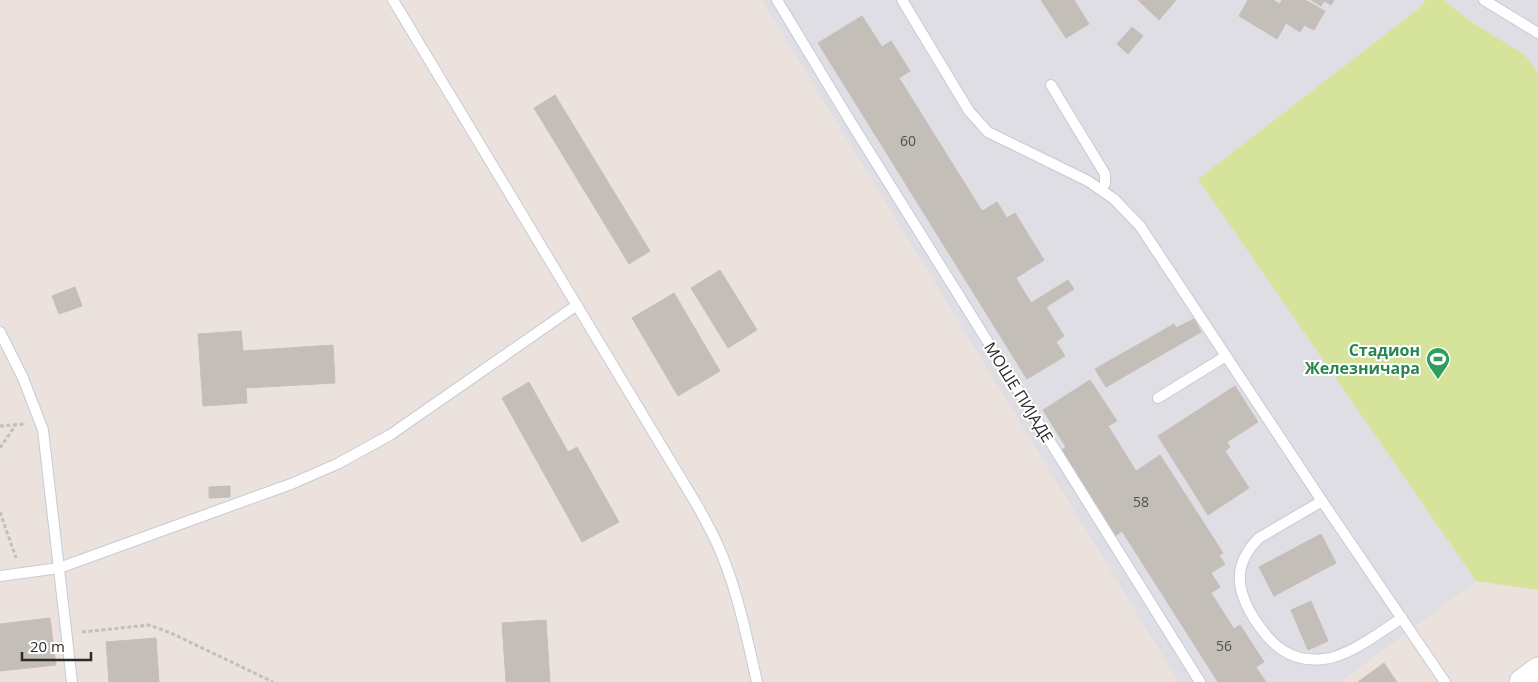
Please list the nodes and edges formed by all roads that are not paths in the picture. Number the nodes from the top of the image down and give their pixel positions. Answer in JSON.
{"nodes":[{"id":1,"x":393,"y":0,"type":"edge"},
{"id":2,"x":777,"y":0,"type":"edge"},
{"id":3,"x":902,"y":0,"type":"edge"},
{"id":4,"x":1484,"y":0,"type":"edge"},
{"id":5,"x":1538,"y":33,"type":"edge"},
{"id":6,"x":1051,"y":85,"type":"dead end"},
{"id":7,"x":1102,"y":189,"type":"junction"},
{"id":8,"x":577,"y":306,"type":"junction"},
{"id":9,"x":0,"y":332,"type":"edge"},
{"id":10,"x":1226,"y":356,"type":"junction"},
{"id":11,"x":1158,"y":398,"type":"dead end"},
{"id":12,"x":1322,"y":501,"type":"junction"},
{"id":13,"x":59,"y":568,"type":"junction"},
{"id":14,"x":0,"y":576,"type":"edge"},
{"id":15,"x":1402,"y":618,"type":"junction"},
{"id":16,"x":1538,"y":670,"type":"edge"},
{"id":17,"x":72,"y":682,"type":"edge"},
{"id":18,"x":758,"y":682,"type":"edge"},
{"id":19,"x":1200,"y":682,"type":"edge"},
{"id":20,"x":1445,"y":682,"type":"edge"},
{"id":21,"x":1522,"y":682,"type":"edge"}],
"edges":[{"from":1,"to":8,"type":"lane"},
{"from":2,"to":19,"type":"lane","name":"МОШЕ ПИЈАДЕ"},
{"from":3,"to":7,"type":"lane"},
{"from":4,"to":5,"type":"lane"},
{"from":6,"to":7,"type":"lane"},
{"from":7,"to":10,"type":"lane"},
{"from":8,"to":13,"type":"lane"},
{"from":8,"to":18,"type":"lane"},
{"from":9,"to":13,"type":"lane"},
{"from":10,"to":11,"type":"lane"},
{"from":10,"to":12,"type":"lane"},
{"from":12,"to":15,"type":"lane"},
{"from":12,"to":15,"type":"lane"},
{"from":13,"to":14,"type":"lane"},
{"from":13,"to":17,"type":"lane"},
{"from":15,"to":20,"type":"lane"},
{"from":16,"to":21,"type":"street"}]}
